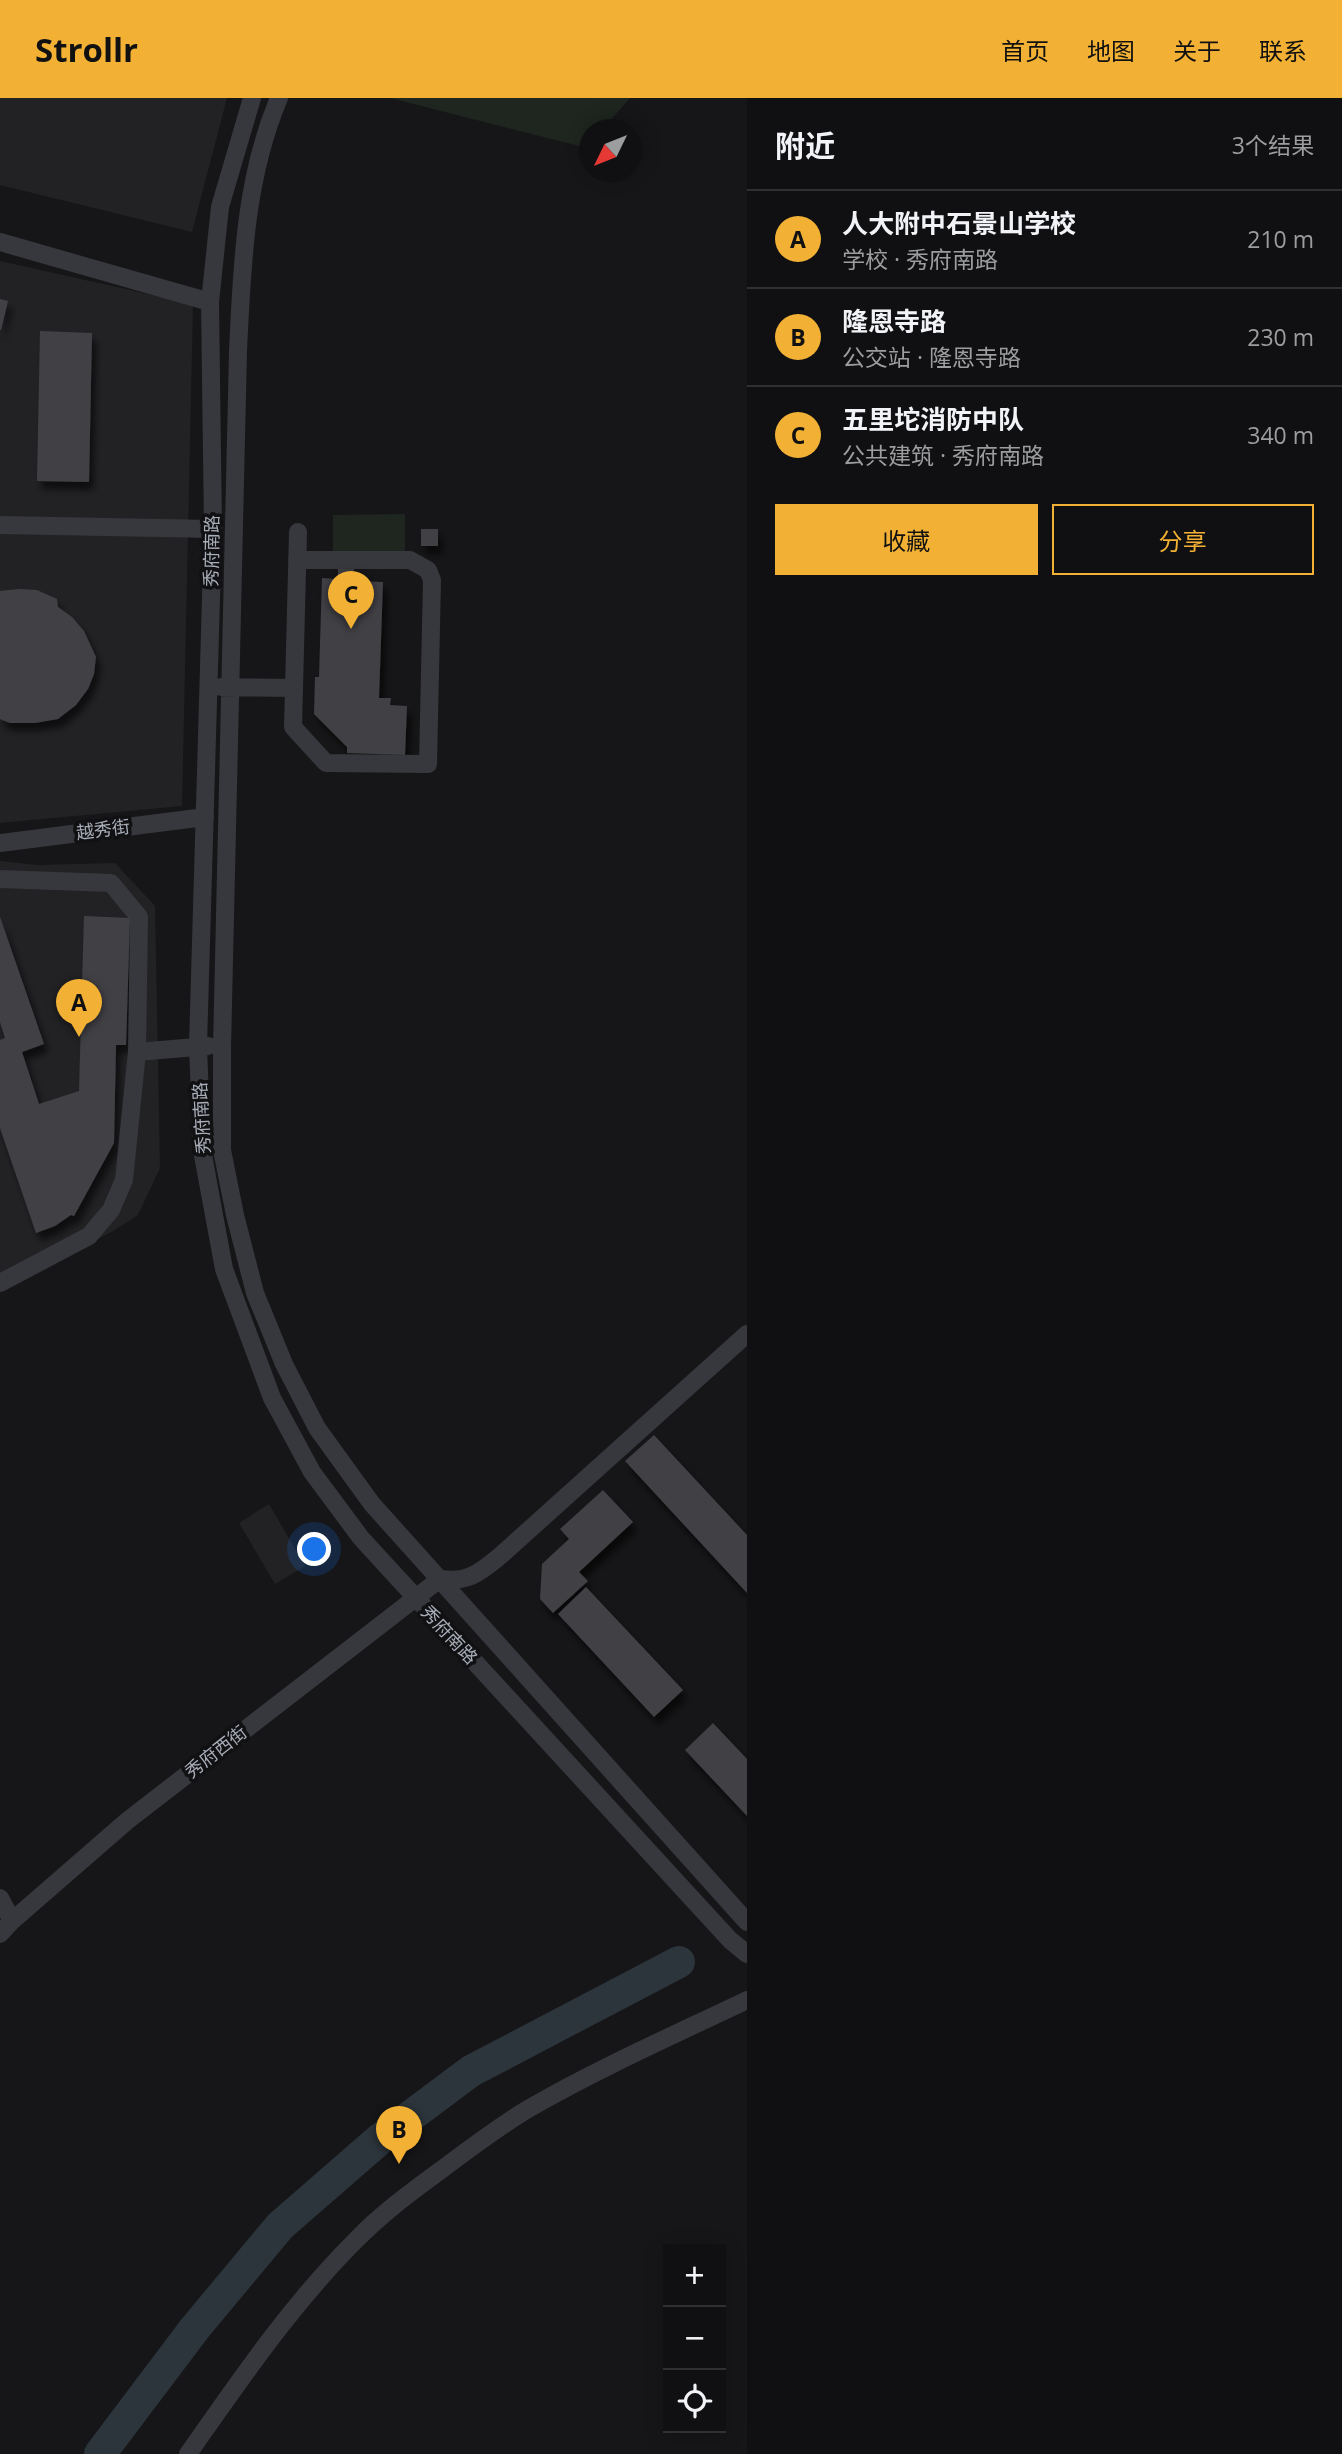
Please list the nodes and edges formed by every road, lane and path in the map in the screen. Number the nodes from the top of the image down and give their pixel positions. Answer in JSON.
{"nodes":[{"id":1,"x":252,"y":98,"type":"edge"},
{"id":2,"x":278,"y":98,"type":"edge"},
{"id":3,"x":0,"y":242,"type":"edge"},
{"id":4,"x":210,"y":302,"type":"junction"},
{"id":5,"x":0,"y":524,"type":"edge"},
{"id":6,"x":214,"y":529,"type":"junction"},
{"id":7,"x":298,"y":532,"type":"dead end"},
{"id":8,"x":298,"y":560,"type":"junction"},
{"id":9,"x":209,"y":687,"type":"junction"},
{"id":10,"x":231,"y":687,"type":"junction"},
{"id":11,"x":294,"y":688,"type":"junction"},
{"id":12,"x":205,"y":817,"type":"junction"},
{"id":13,"x":0,"y":843,"type":"edge"},
{"id":14,"x":0,"y":879,"type":"edge"},
{"id":15,"x":198,"y":1046,"type":"junction"},
{"id":16,"x":222,"y":1047,"type":"junction"},
{"id":17,"x":137,"y":1052,"type":"junction"},
{"id":18,"x":0,"y":1283,"type":"edge"},
{"id":19,"x":747,"y":1334,"type":"edge"},
{"id":20,"x":440,"y":1579,"type":"junction"},
{"id":21,"x":416,"y":1598,"type":"junction"},
{"id":22,"x":0,"y":1898,"type":"edge"},
{"id":23,"x":747,"y":1922,"type":"edge"},
{"id":24,"x":6,"y":1928,"type":"edge"},
{"id":25,"x":747,"y":1954,"type":"edge"},
{"id":26,"x":747,"y":2000,"type":"edge"},
{"id":27,"x":188,"y":2454,"type":"edge"}],
"edges":[{"from":1,"to":4,"type":"street","name":"秀府南路"},
{"from":2,"to":10,"type":"street","name":"秀府南路"},
{"from":3,"to":4,"type":"street"},
{"from":4,"to":6,"type":"street","name":"秀府南路"},
{"from":5,"to":6,"type":"street"},
{"from":6,"to":9,"type":"street","name":"秀府南路"},
{"from":7,"to":8,"type":"street"},
{"from":8,"to":11,"type":"street"},
{"from":8,"to":11,"type":"street"},
{"from":9,"to":10,"type":"street"},
{"from":9,"to":12,"type":"street","name":"秀府南路"},
{"from":10,"to":11,"type":"street"},
{"from":10,"to":16,"type":"street","name":"秀府南路"},
{"from":12,"to":13,"type":"street","name":"越秀街"},
{"from":12,"to":15,"type":"street","name":"秀府南路"},
{"from":14,"to":17,"type":"street"},
{"from":15,"to":16,"type":"street"},
{"from":15,"to":17,"type":"street"},
{"from":15,"to":21,"type":"street","name":"秀府南路"},
{"from":16,"to":20,"type":"street","name":"秀府南路"},
{"from":17,"to":18,"type":"street"},
{"from":19,"to":20,"type":"street"},
{"from":20,"to":21,"type":"street","name":"秀府西街"},
{"from":20,"to":23,"type":"street","name":"秀府南路"},
{"from":21,"to":24,"type":"street","name":"秀府西街"},
{"from":21,"to":25,"type":"street","name":"秀府南路"},
{"from":22,"to":24,"type":"street"},
{"from":26,"to":27,"type":"street"}]}
